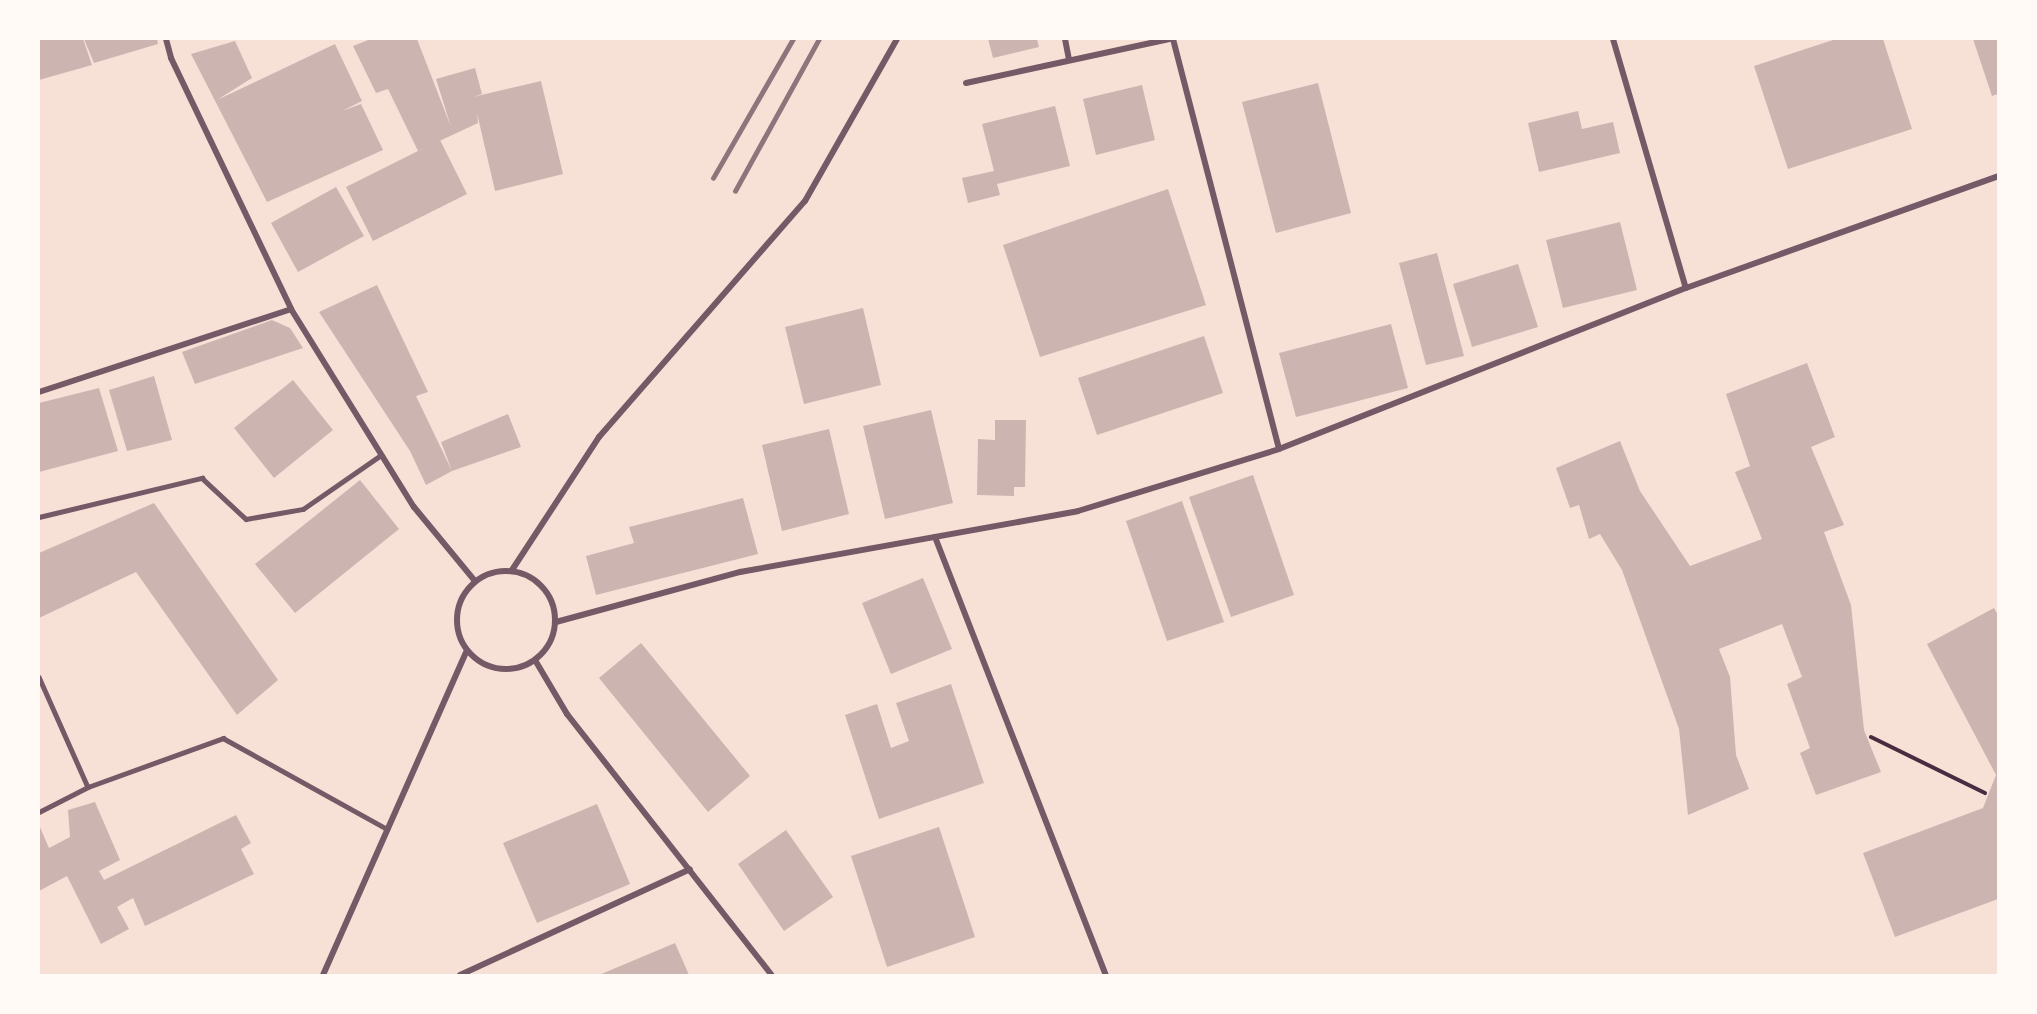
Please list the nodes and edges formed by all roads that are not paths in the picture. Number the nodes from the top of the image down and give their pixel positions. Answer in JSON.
{"nodes":[{"id":1,"x":166,"y":39,"type":"edge"},
{"id":2,"x":897,"y":39,"type":"edge"},
{"id":3,"x":1065,"y":39,"type":"edge"},
{"id":4,"x":1171,"y":39,"type":"edge"},
{"id":5,"x":1613,"y":39,"type":"edge"},
{"id":6,"x":1069,"y":60,"type":"junction"},
{"id":7,"x":966,"y":83,"type":"dead end"},
{"id":8,"x":1998,"y":176,"type":"edge"},
{"id":9,"x":1686,"y":288,"type":"junction"},
{"id":10,"x":291,"y":309,"type":"junction"},
{"id":11,"x":39,"y":392,"type":"edge"},
{"id":12,"x":1279,"y":449,"type":"junction"},
{"id":13,"x":381,"y":455,"type":"junction"},
{"id":14,"x":39,"y":517,"type":"edge"},
{"id":15,"x":935,"y":537,"type":"junction"},
{"id":16,"x":512,"y":570,"type":"junction"},
{"id":17,"x":475,"y":581,"type":"junction"},
{"id":18,"x":556,"y":622,"type":"junction"},
{"id":19,"x":467,"y":650,"type":"junction"},
{"id":20,"x":535,"y":660,"type":"junction"},
{"id":21,"x":39,"y":677,"type":"edge"},
{"id":22,"x":88,"y":787,"type":"junction"},
{"id":23,"x":39,"y":812,"type":"edge"},
{"id":24,"x":387,"y":829,"type":"junction"},
{"id":25,"x":690,"y":869,"type":"junction"},
{"id":26,"x":323,"y":975,"type":"edge"},
{"id":27,"x":460,"y":975,"type":"edge"},
{"id":28,"x":772,"y":975,"type":"edge"},
{"id":29,"x":1106,"y":975,"type":"edge"}],
"edges":[{"from":1,"to":10,"type":"street"},
{"from":2,"to":16,"type":"street"},
{"from":3,"to":6,"type":"street"},
{"from":4,"to":6,"type":"street"},
{"from":4,"to":12,"type":"street"},
{"from":5,"to":9,"type":"street"},
{"from":6,"to":7,"type":"street"},
{"from":8,"to":9,"type":"street"},
{"from":9,"to":12,"type":"street"},
{"from":10,"to":11,"type":"street"},
{"from":10,"to":13,"type":"street"},
{"from":12,"to":15,"type":"street"},
{"from":13,"to":14,"type":"lane"},
{"from":13,"to":17,"type":"street"},
{"from":15,"to":18,"type":"street"},
{"from":15,"to":29,"type":"street"},
{"from":16,"to":17,"type":"street"},
{"from":16,"to":18,"type":"street"},
{"from":17,"to":19,"type":"street"},
{"from":18,"to":20,"type":"street"},
{"from":19,"to":20,"type":"street"},
{"from":19,"to":24,"type":"street"},
{"from":20,"to":25,"type":"street"},
{"from":21,"to":22,"type":"lane"},
{"from":22,"to":23,"type":"lane"},
{"from":22,"to":24,"type":"lane"},
{"from":24,"to":26,"type":"street"},
{"from":25,"to":27,"type":"street"},
{"from":25,"to":28,"type":"street"}]}
